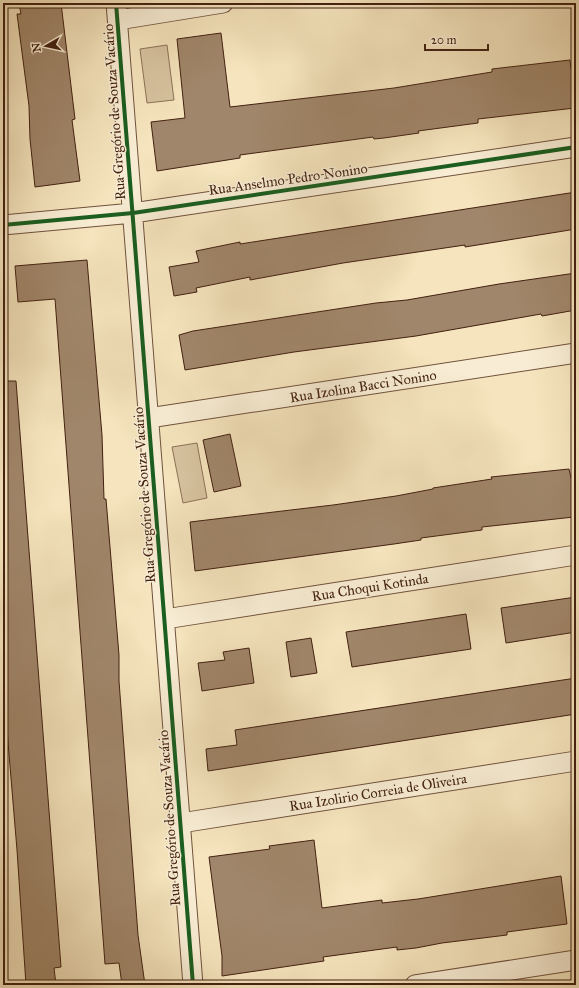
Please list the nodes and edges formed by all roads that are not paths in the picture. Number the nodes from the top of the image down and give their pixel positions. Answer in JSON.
{"nodes":[{"id":1,"x":223,"y":3,"type":"edge"},
{"id":2,"x":117,"y":11,"type":"edge"},
{"id":3,"x":576,"y":147,"type":"edge"},
{"id":4,"x":133,"y":212,"type":"junction"},
{"id":5,"x":3,"y":225,"type":"edge"},
{"id":6,"x":576,"y":353,"type":"edge"},
{"id":7,"x":149,"y":418,"type":"junction"},
{"id":8,"x":576,"y":555,"type":"edge"},
{"id":9,"x":165,"y":619,"type":"junction"},
{"id":10,"x":576,"y":761,"type":"edge"},
{"id":11,"x":181,"y":823,"type":"junction"},
{"id":12,"x":576,"y":960,"type":"edge"},
{"id":13,"x":194,"y":985,"type":"edge"},
{"id":14,"x":415,"y":985,"type":"edge"}],
"edges":[{"from":1,"to":2,"type":"street"},
{"from":2,"to":4,"type":"street","name":"Rua Gregório de Souza Vacário"},
{"from":3,"to":4,"type":"street","name":"Rua Anselmo Pedro Nonino"},
{"from":4,"to":5,"type":"street","name":"Rua Anselmo Pedro Nonino"},
{"from":4,"to":7,"type":"street","name":"Rua Gregório de Souza Vacário"},
{"from":6,"to":7,"type":"street","name":"Rua Izolina Bacci Nonino"},
{"from":7,"to":9,"type":"street","name":"Rua Gregório de Souza Vacário"},
{"from":8,"to":9,"type":"street","name":"Rua Choqui Kotinda"},
{"from":9,"to":11,"type":"street","name":"Rua Gregório de Souza Vacário"},
{"from":10,"to":11,"type":"street","name":"Rua Izolirio Correia de Oliveira"},
{"from":11,"to":13,"type":"street","name":"Rua Gregório de Souza Vacário"},
{"from":12,"to":14,"type":"street"}]}
